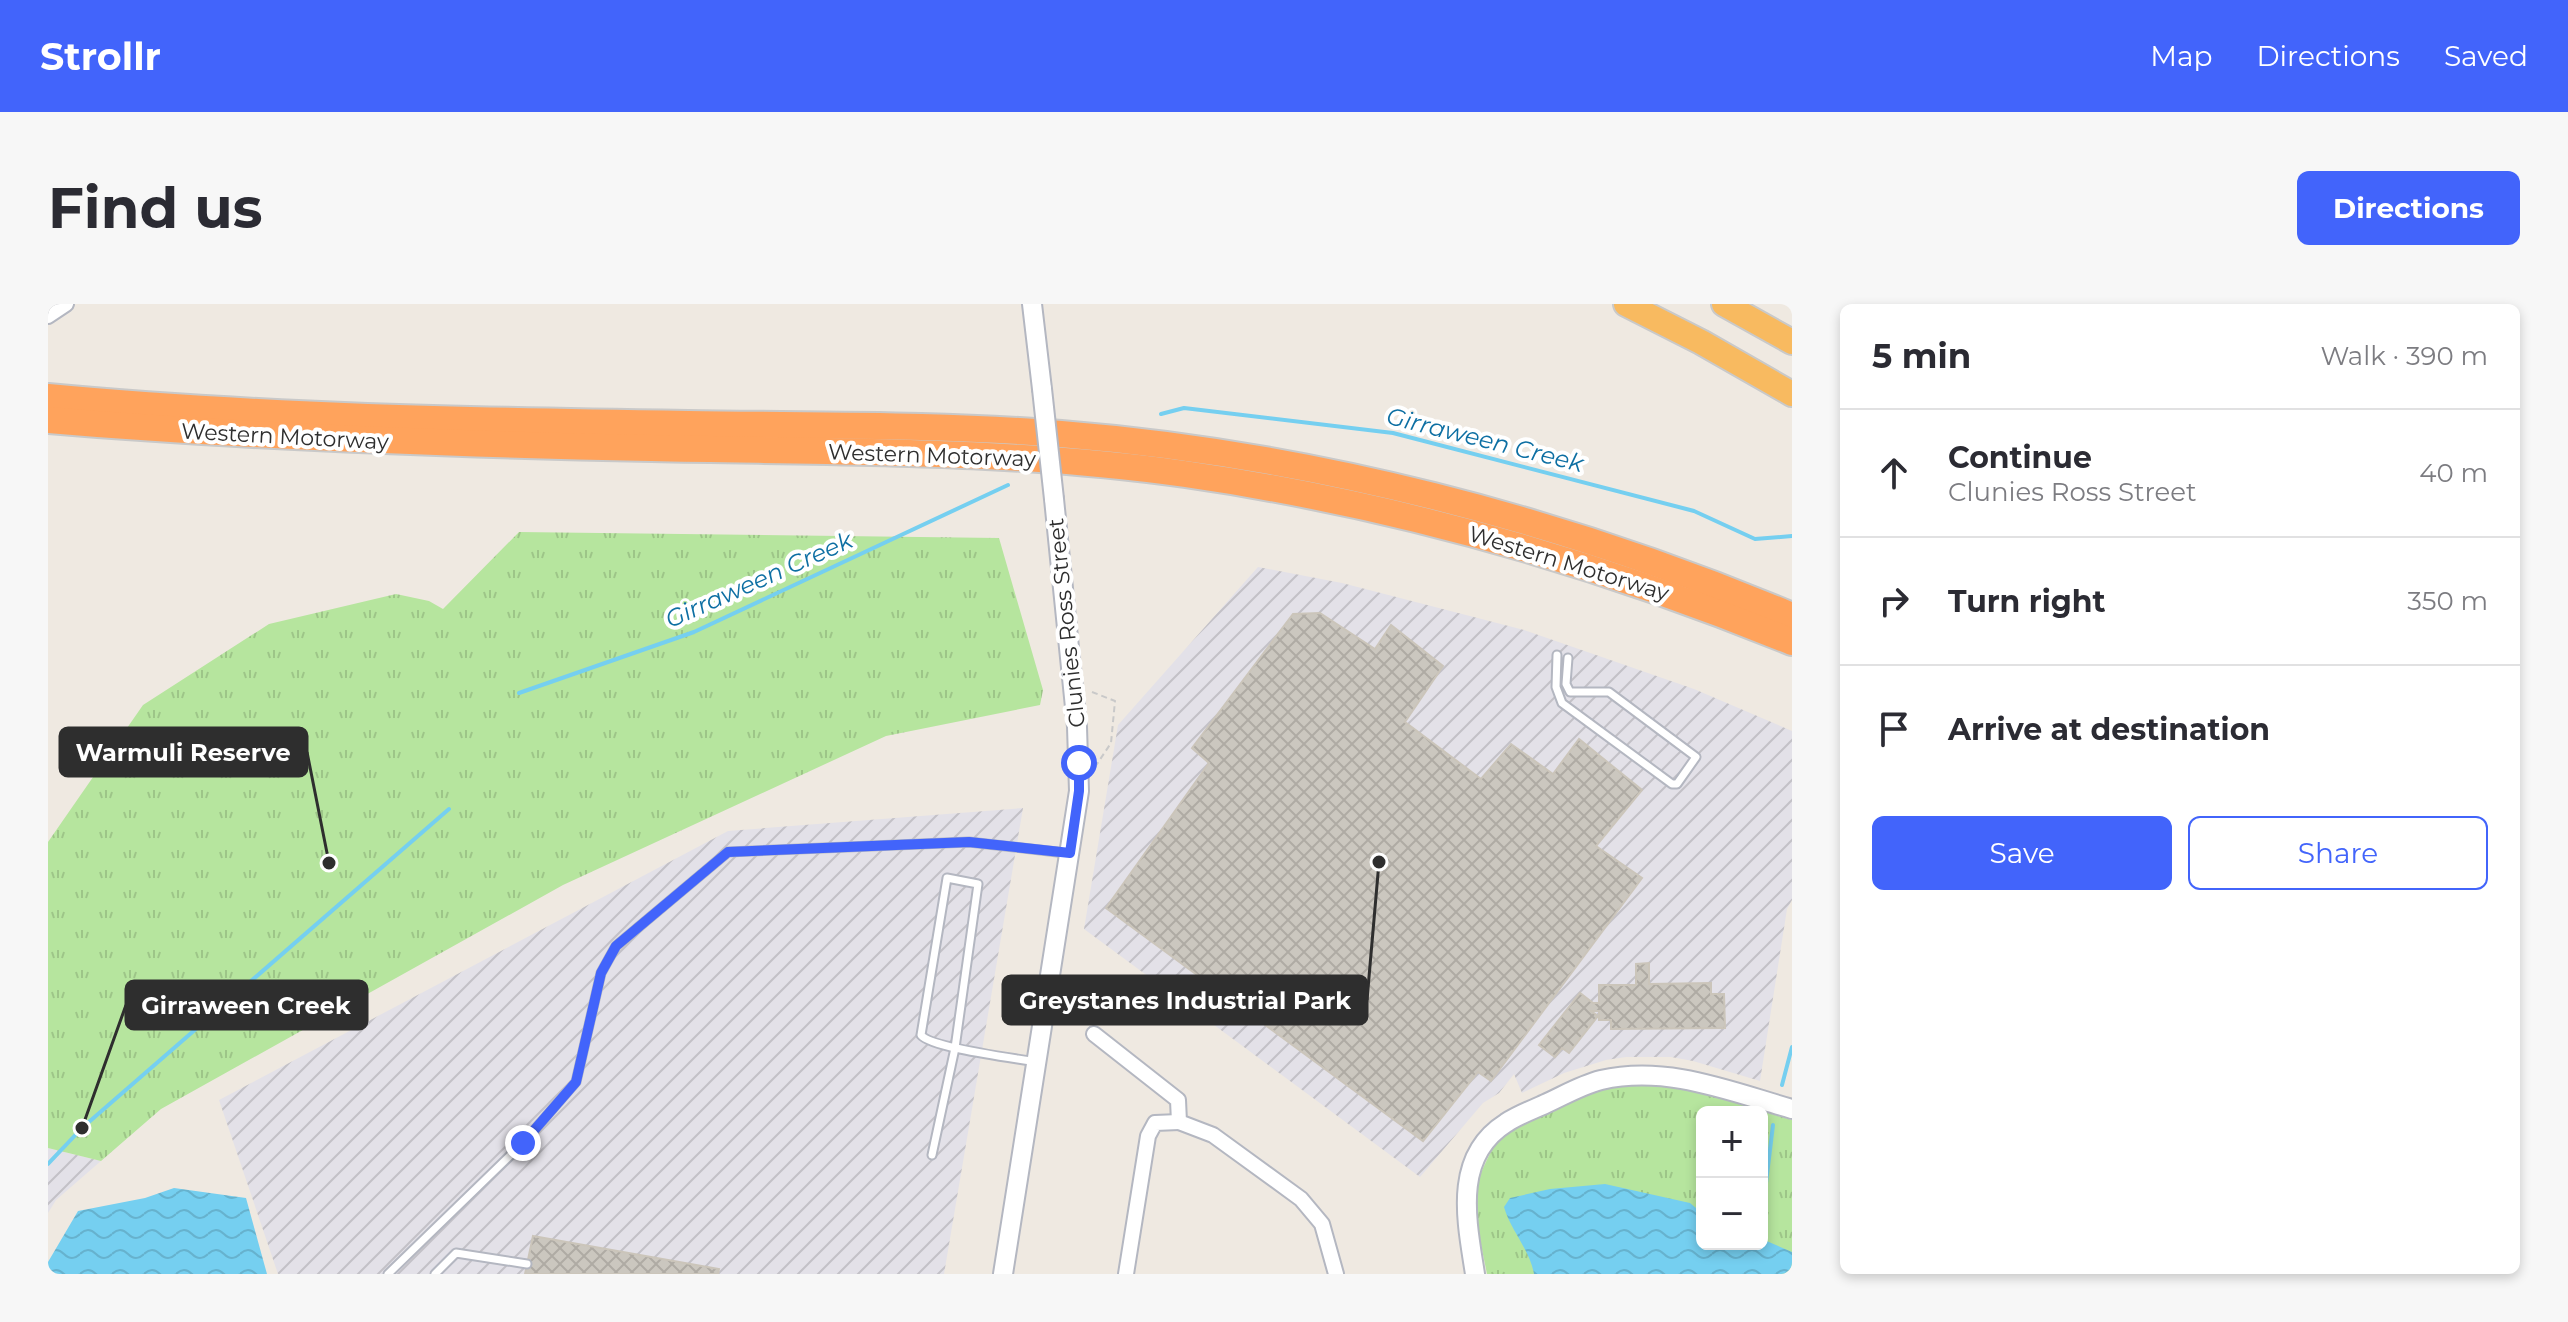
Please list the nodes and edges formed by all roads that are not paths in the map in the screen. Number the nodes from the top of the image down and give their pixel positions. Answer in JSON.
{"nodes":[{"id":1,"x":66,"y":304,"type":"edge"},
{"id":2,"x":1032,"y":304,"type":"edge"},
{"id":3,"x":1626,"y":304,"type":"edge"},
{"id":4,"x":1724,"y":304,"type":"edge"},
{"id":5,"x":48,"y":316,"type":"edge"},
{"id":6,"x":1792,"y":342,"type":"edge"},
{"id":7,"x":48,"y":389,"type":"edge"},
{"id":8,"x":1792,"y":394,"type":"edge"},
{"id":9,"x":48,"y":397,"type":"edge"},
{"id":10,"x":92,"y":401,"type":"junction"},
{"id":11,"x":48,"y":420,"type":"edge"},
{"id":12,"x":1792,"y":616,"type":"edge"},
{"id":13,"x":1792,"y":642,"type":"edge"},
{"id":14,"x":1557,"y":655,"type":"dead end"},
{"id":15,"x":1568,"y":658,"type":"dead end"},
{"id":16,"x":1070,"y":853,"type":"junction"},
{"id":17,"x":1094,"y":1034,"type":"dead end"},
{"id":18,"x":955,"y":1048,"type":"junction"},
{"id":19,"x":1037,"y":1062,"type":"junction"},
{"id":20,"x":1792,"y":1109,"type":"edge"},
{"id":21,"x":1179,"y":1122,"type":"junction"},
{"id":22,"x":932,"y":1155,"type":"dead end"},
{"id":23,"x":527,"y":1264,"type":"dead end"},
{"id":24,"x":388,"y":1274,"type":"edge"},
{"id":25,"x":435,"y":1274,"type":"edge"},
{"id":26,"x":1003,"y":1274,"type":"edge"},
{"id":27,"x":1126,"y":1274,"type":"edge"},
{"id":28,"x":1336,"y":1274,"type":"edge"},
{"id":29,"x":1474,"y":1274,"type":"edge"}],
"edges":[{"from":1,"to":5,"type":"street"},
{"from":2,"to":16,"type":"street","name":"Clunies Ross Street","bridge":true},
{"from":3,"to":8,"type":"highway"},
{"from":4,"to":6,"type":"highway"},
{"from":7,"to":10,"type":"highway"},
{"from":9,"to":10,"type":"highway","name":"Western Motorway"},
{"from":10,"to":12,"type":"highway","name":"Western Motorway"},
{"from":11,"to":13,"type":"highway","name":"Western Motorway"},
{"from":14,"to":15,"type":"lane"},
{"from":16,"to":19,"type":"street","name":"Clunies Ross Street"},
{"from":16,"to":24,"type":"lane"},
{"from":17,"to":21,"type":"street"},
{"from":18,"to":18,"type":"lane"},
{"from":18,"to":19,"type":"lane"},
{"from":18,"to":22,"type":"lane"},
{"from":19,"to":26,"type":"street","name":"Clunies Ross Street"},
{"from":20,"to":29,"type":"street"},
{"from":21,"to":27,"type":"street"},
{"from":21,"to":28,"type":"street"},
{"from":23,"to":25,"type":"lane"}]}
